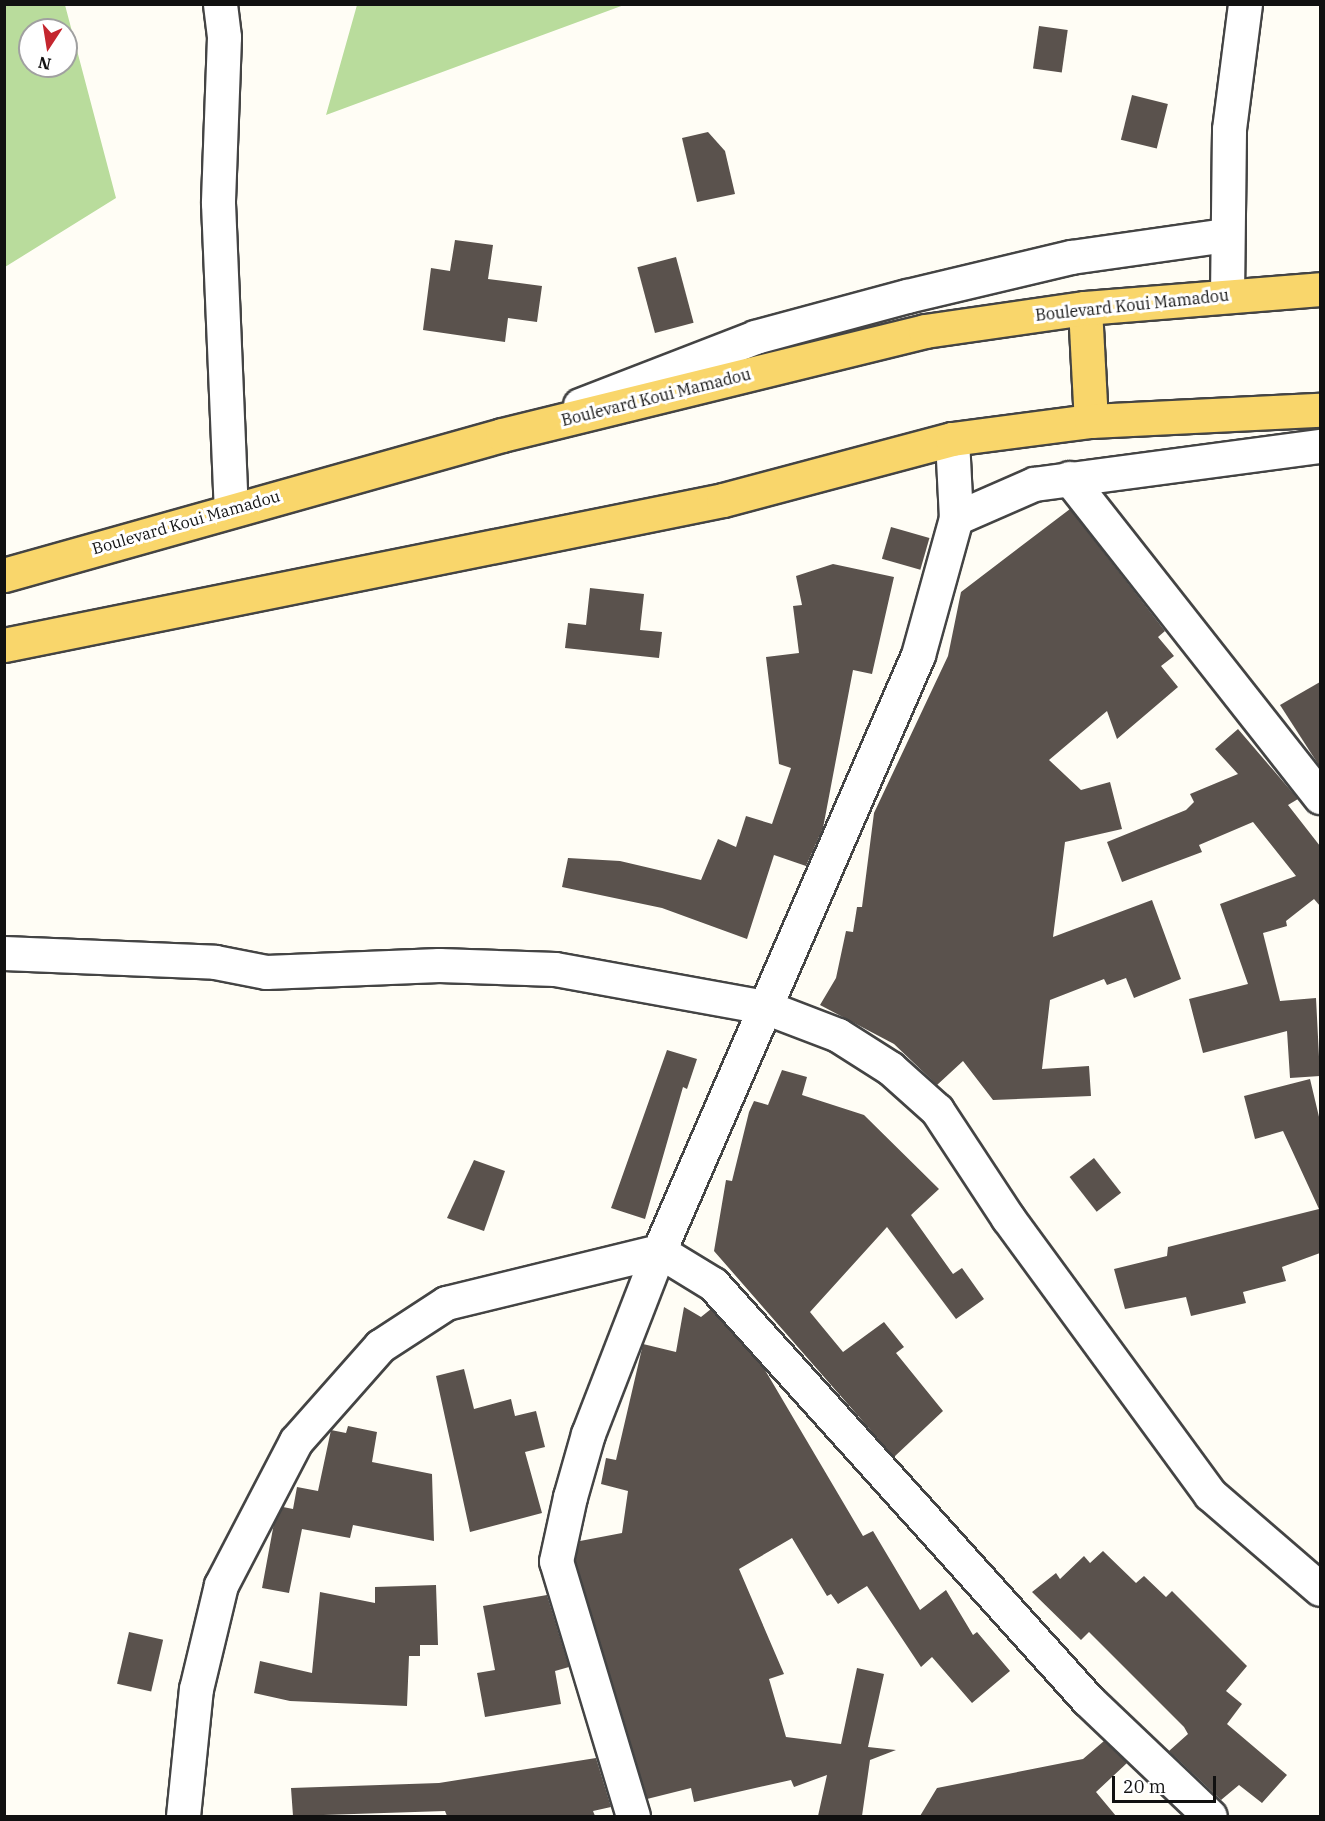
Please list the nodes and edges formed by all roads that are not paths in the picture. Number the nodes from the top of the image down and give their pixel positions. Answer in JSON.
{"nodes":[{"id":1,"x":220,"y":4,"type":"edge"},
{"id":2,"x":1245,"y":4,"type":"edge"},
{"id":3,"x":1226,"y":235,"type":"junction"},
{"id":4,"x":1320,"y":289,"type":"edge"},
{"id":5,"x":1227,"y":295,"type":"junction"},
{"id":6,"x":1085,"y":308,"type":"junction"},
{"id":7,"x":1320,"y":410,"type":"edge"},
{"id":8,"x":1091,"y":421,"type":"junction"},
{"id":9,"x":502,"y":435,"type":"junction"},
{"id":10,"x":952,"y":440,"type":"junction"},
{"id":11,"x":1320,"y":446,"type":"edge"},
{"id":12,"x":1069,"y":478,"type":"junction"},
{"id":13,"x":231,"y":509,"type":"junction"},
{"id":14,"x":956,"y":518,"type":"junction"},
{"id":15,"x":4,"y":575,"type":"edge"},
{"id":16,"x":4,"y":645,"type":"edge"},
{"id":17,"x":1320,"y":797,"type":"edge"},
{"id":18,"x":4,"y":953,"type":"edge"},
{"id":19,"x":765,"y":1008,"type":"junction"},
{"id":20,"x":659,"y":1251,"type":"junction"},
{"id":21,"x":1320,"y":1590,"type":"edge"},
{"id":22,"x":183,"y":1816,"type":"edge"},
{"id":23,"x":633,"y":1816,"type":"edge"},
{"id":24,"x":1210,"y":1816,"type":"edge"}],
"edges":[{"from":1,"to":13,"type":"street"},
{"from":2,"to":3,"type":"street"},
{"from":3,"to":5,"type":"street"},
{"from":3,"to":9,"type":"street"},
{"from":4,"to":5,"type":"main road","name":"Boulevard Koui Mamadou"},
{"from":5,"to":6,"type":"main road","name":"Boulevard Koui Mamadou"},
{"from":6,"to":8,"type":"main road"},
{"from":6,"to":9,"type":"main road","name":"Boulevard Koui Mamadou"},
{"from":7,"to":8,"type":"main road"},
{"from":8,"to":10,"type":"main road"},
{"from":9,"to":13,"type":"main road","name":"Boulevard Koui Mamadou"},
{"from":10,"to":14,"type":"street"},
{"from":10,"to":16,"type":"main road"},
{"from":11,"to":12,"type":"street"},
{"from":12,"to":14,"type":"street"},
{"from":12,"to":17,"type":"street"},
{"from":13,"to":15,"type":"main road","name":"Boulevard Koui Mamadou"},
{"from":14,"to":19,"type":"street"},
{"from":18,"to":19,"type":"street"},
{"from":19,"to":20,"type":"street"},
{"from":19,"to":21,"type":"street"},
{"from":20,"to":22,"type":"street"},
{"from":20,"to":23,"type":"street"},
{"from":20,"to":24,"type":"street"}]}
